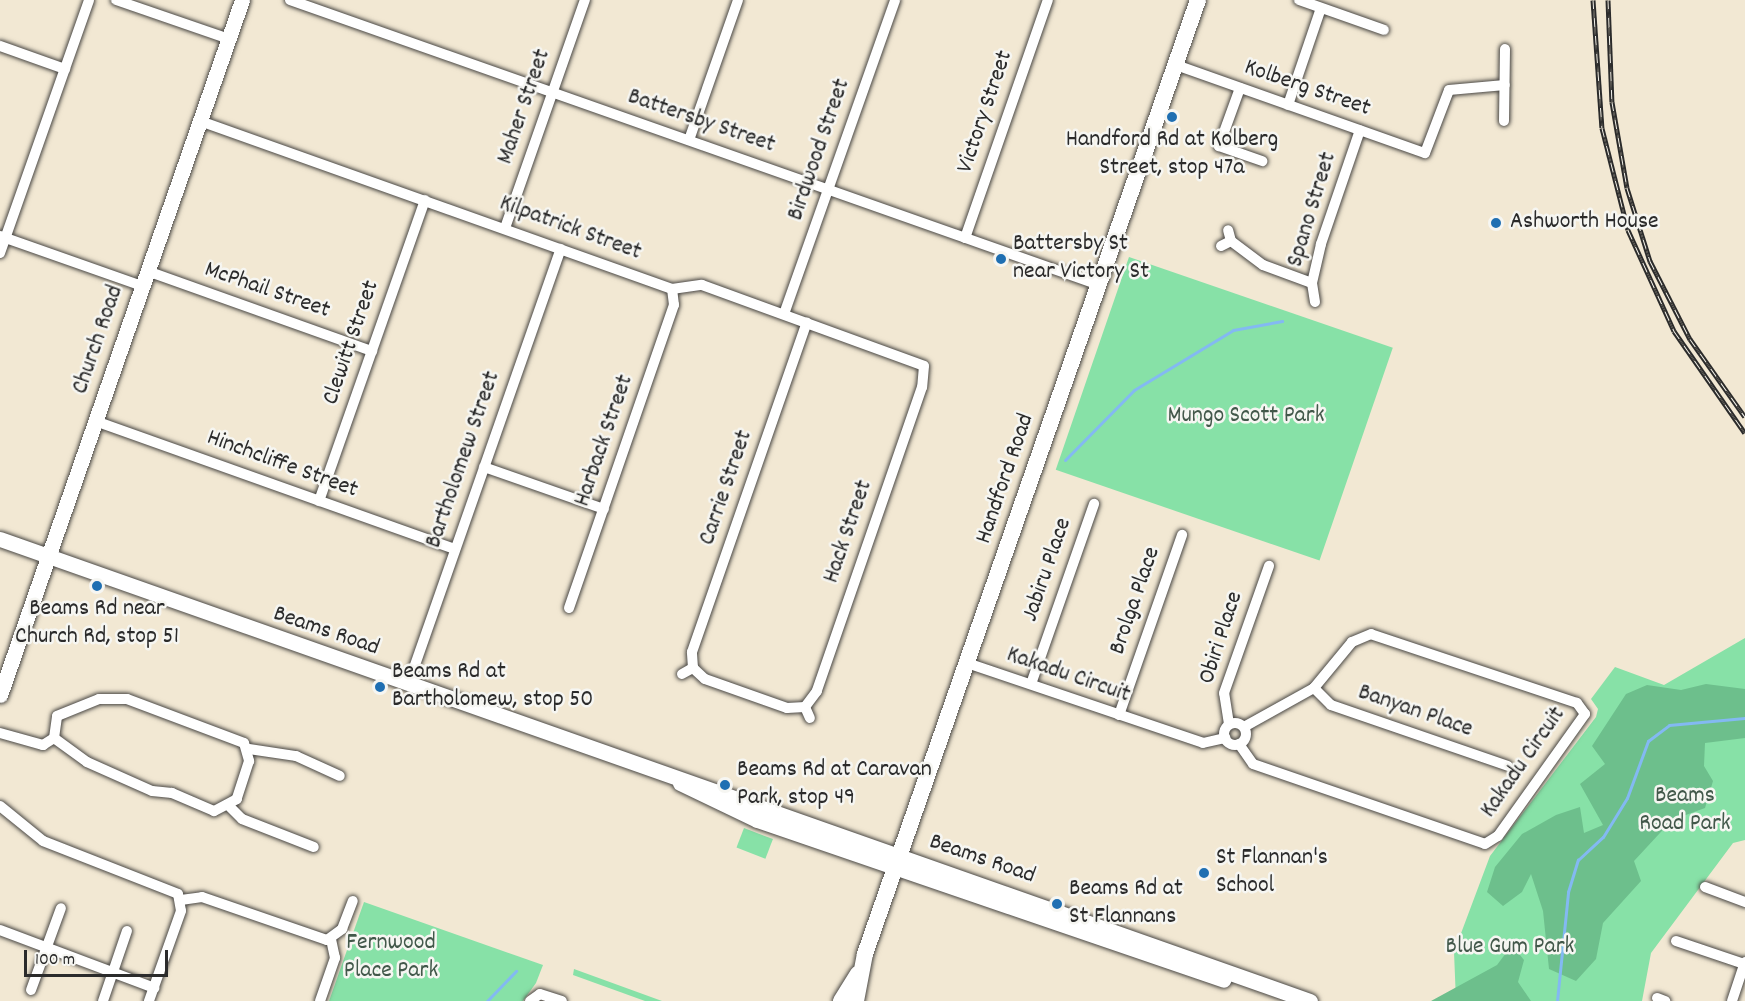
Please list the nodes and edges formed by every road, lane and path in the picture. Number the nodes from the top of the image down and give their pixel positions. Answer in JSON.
{"nodes":[{"id":1,"x":89,"y":0,"type":"edge"},
{"id":2,"x":116,"y":0,"type":"edge"},
{"id":3,"x":242,"y":0,"type":"edge"},
{"id":4,"x":290,"y":0,"type":"edge"},
{"id":5,"x":585,"y":0,"type":"edge"},
{"id":6,"x":738,"y":0,"type":"edge"},
{"id":7,"x":895,"y":0,"type":"edge"},
{"id":8,"x":1048,"y":0,"type":"edge"},
{"id":9,"x":1198,"y":0,"type":"edge"},
{"id":10,"x":1299,"y":0,"type":"edge"},
{"id":11,"x":1321,"y":8,"type":"junction"},
{"id":12,"x":1384,"y":30,"type":"dead end"},
{"id":13,"x":228,"y":39,"type":"junction"},
{"id":14,"x":0,"y":46,"type":"edge"},
{"id":15,"x":1505,"y":49,"type":"dead end"},
{"id":16,"x":1176,"y":65,"type":"junction"},
{"id":17,"x":65,"y":69,"type":"junction"},
{"id":18,"x":1504,"y":86,"type":"junction"},
{"id":19,"x":1240,"y":88,"type":"junction"},
{"id":20,"x":552,"y":93,"type":"junction"},
{"id":21,"x":1288,"y":105,"type":"junction"},
{"id":22,"x":200,"y":121,"type":"junction"},
{"id":23,"x":1504,"y":121,"type":"dead end"},
{"id":24,"x":1360,"y":130,"type":"junction"},
{"id":25,"x":689,"y":140,"type":"junction"},
{"id":26,"x":1262,"y":161,"type":"dead end"},
{"id":27,"x":829,"y":189,"type":"junction"},
{"id":28,"x":425,"y":200,"type":"junction"},
{"id":29,"x":505,"y":228,"type":"junction"},
{"id":30,"x":3,"y":237,"type":"edge"},
{"id":31,"x":964,"y":237,"type":"junction"},
{"id":32,"x":1227,"y":239,"type":"dead end"},
{"id":33,"x":561,"y":249,"type":"junction"},
{"id":34,"x":0,"y":254,"type":"edge"},
{"id":35,"x":147,"y":271,"type":"junction"},
{"id":36,"x":1312,"y":283,"type":"junction"},
{"id":37,"x":1099,"y":285,"type":"junction"},
{"id":38,"x":142,"y":286,"type":"junction"},
{"id":39,"x":672,"y":289,"type":"junction"},
{"id":40,"x":1315,"y":302,"type":"dead end"},
{"id":41,"x":784,"y":314,"type":"junction"},
{"id":42,"x":807,"y":322,"type":"junction"},
{"id":43,"x":372,"y":351,"type":"junction"},
{"id":44,"x":924,"y":366,"type":"joint"},
{"id":45,"x":95,"y":421,"type":"junction"},
{"id":46,"x":484,"y":467,"type":"junction"},
{"id":47,"x":319,"y":501,"type":"junction"},
{"id":48,"x":1094,"y":504,"type":"dead end"},
{"id":49,"x":604,"y":509,"type":"junction"},
{"id":50,"x":1182,"y":535,"type":"dead end"},
{"id":51,"x":0,"y":539,"type":"edge"},
{"id":52,"x":455,"y":549,"type":"junction"},
{"id":53,"x":47,"y":555,"type":"junction"},
{"id":54,"x":1269,"y":566,"type":"dead end"},
{"id":55,"x":569,"y":608,"type":"dead end"},
{"id":56,"x":967,"y":663,"type":"junction"},
{"id":57,"x":693,"y":668,"type":"junction"},
{"id":58,"x":682,"y":674,"type":"dead end"},
{"id":59,"x":1031,"y":684,"type":"junction"},
{"id":60,"x":408,"y":685,"type":"junction"},
{"id":61,"x":1314,"y":688,"type":"junction"},
{"id":62,"x":0,"y":695,"type":"edge"},
{"id":63,"x":1119,"y":715,"type":"junction"},
{"id":64,"x":1230,"y":724,"type":"junction"},
{"id":65,"x":1244,"y":727,"type":"junction"},
{"id":66,"x":0,"y":733,"type":"edge"},
{"id":67,"x":54,"y":738,"type":"junction"},
{"id":68,"x":1225,"y":738,"type":"junction"},
{"id":69,"x":1239,"y":744,"type":"junction"},
{"id":70,"x":249,"y":749,"type":"junction"},
{"id":71,"x":1508,"y":766,"type":"dead end"},
{"id":72,"x":340,"y":776,"type":"dead end"},
{"id":73,"x":0,"y":806,"type":"edge"},
{"id":74,"x":230,"y":807,"type":"junction"},
{"id":75,"x":314,"y":847,"type":"dead end"},
{"id":76,"x":897,"y":862,"type":"junction"},
{"id":77,"x":1705,"y":887,"type":"dead end"},
{"id":78,"x":181,"y":900,"type":"junction"},
{"id":79,"x":353,"y":901,"type":"dead end"},
{"id":80,"x":1745,"y":902,"type":"edge"},
{"id":81,"x":61,"y":908,"type":"dead end"},
{"id":82,"x":0,"y":930,"type":"edge"},
{"id":83,"x":128,"y":931,"type":"dead end"},
{"id":84,"x":331,"y":939,"type":"junction"},
{"id":85,"x":1676,"y":941,"type":"dead end"},
{"id":86,"x":47,"y":946,"type":"junction"},
{"id":87,"x":1745,"y":963,"type":"edge"},
{"id":88,"x":113,"y":972,"type":"junction"},
{"id":89,"x":858,"y":975,"type":"junction"},
{"id":90,"x":154,"y":988,"type":"junction"},
{"id":91,"x":31,"y":990,"type":"dead end"},
{"id":92,"x":103,"y":1001,"type":"edge"},
{"id":93,"x":149,"y":1001,"type":"edge"},
{"id":94,"x":320,"y":1001,"type":"edge"},
{"id":95,"x":530,"y":1001,"type":"edge"},
{"id":96,"x":562,"y":1001,"type":"edge"},
{"id":97,"x":841,"y":1001,"type":"edge"},
{"id":98,"x":856,"y":1001,"type":"edge"},
{"id":99,"x":1290,"y":1001,"type":"edge"},
{"id":100,"x":1310,"y":1001,"type":"edge"},
{"id":101,"x":1732,"y":1001,"type":"edge"}],
"edges":[{"from":1,"to":17,"type":"street"},
{"from":2,"to":13,"type":"street"},
{"from":3,"to":13,"type":"main road","name":"Church Road"},
{"from":4,"to":20,"type":"street","name":"Battersby Street"},
{"from":5,"to":20,"type":"street","name":"Maher Street"},
{"from":6,"to":25,"type":"street"},
{"from":7,"to":27,"type":"street","name":"Birdwood Street"},
{"from":8,"to":31,"type":"street","name":"Victory Street"},
{"from":9,"to":16,"type":"main road","name":"Handford Road"},
{"from":10,"to":11,"type":"street"},
{"from":11,"to":12,"type":"street"},
{"from":11,"to":21,"type":"street"},
{"from":13,"to":22,"type":"main road","name":"Church Road"},
{"from":14,"to":17,"type":"street"},
{"from":15,"to":18,"type":"street"},
{"from":16,"to":19,"type":"street","name":"Kolberg Street"},
{"from":16,"to":37,"type":"main road","name":"Handford Road"},
{"from":17,"to":30,"type":"street"},
{"from":18,"to":23,"type":"street"},
{"from":18,"to":24,"type":"street","name":"Kolberg Street"},
{"from":19,"to":21,"type":"street","name":"Kolberg Street"},
{"from":19,"to":26,"type":"street"},
{"from":20,"to":25,"type":"street","name":"Battersby Street"},
{"from":20,"to":29,"type":"street","name":"Maher Street"},
{"from":21,"to":24,"type":"street","name":"Kolberg Street"},
{"from":22,"to":28,"type":"street","name":"Kilpatrick Street"},
{"from":22,"to":35,"type":"main road","name":"Church Road"},
{"from":24,"to":36,"type":"street","name":"Spano Street"},
{"from":25,"to":27,"type":"street","name":"Battersby Street"},
{"from":27,"to":31,"type":"street","name":"Battersby Street"},
{"from":27,"to":41,"type":"street","name":"Birdwood Street"},
{"from":28,"to":29,"type":"street","name":"Kilpatrick Street"},
{"from":28,"to":43,"type":"street","name":"Clewitt Street"},
{"from":29,"to":33,"type":"street","name":"Kilpatrick Street"},
{"from":30,"to":34,"type":"street"},
{"from":30,"to":38,"type":"street"},
{"from":31,"to":37,"type":"street","name":"Battersby Street"},
{"from":32,"to":36,"type":"street"},
{"from":33,"to":39,"type":"street","name":"Kilpatrick Street"},
{"from":33,"to":46,"type":"street","name":"Bartholomew Street"},
{"from":35,"to":38,"type":"main road","name":"Church Road"},
{"from":35,"to":43,"type":"street","name":"McPhail Street"},
{"from":36,"to":40,"type":"street","name":"Spano Street"},
{"from":37,"to":56,"type":"main road","name":"Handford Road"},
{"from":38,"to":45,"type":"main road","name":"Church Road"},
{"from":39,"to":41,"type":"street","name":"Kilpatrick Street"},
{"from":39,"to":49,"type":"street","name":"Harback Street"},
{"from":41,"to":42,"type":"street","name":"Kilpatrick Street"},
{"from":42,"to":44,"type":"street","name":"Kilpatrick Street"},
{"from":42,"to":57,"type":"street","name":"Carrie Street"},
{"from":43,"to":47,"type":"street","name":"Clewitt Street"},
{"from":44,"to":57,"type":"street","name":"Hack Street"},
{"from":45,"to":47,"type":"street","name":"Hinchcliffe Street"},
{"from":45,"to":53,"type":"main road","name":"Church Road"},
{"from":46,"to":49,"type":"street"},
{"from":46,"to":52,"type":"street","name":"Bartholomew Street"},
{"from":47,"to":52,"type":"street","name":"Hinchcliffe Street"},
{"from":48,"to":59,"type":"street","name":"Jabiru Place"},
{"from":49,"to":55,"type":"street","name":"Harback Street"},
{"from":50,"to":63,"type":"street","name":"Brolga Place"},
{"from":51,"to":53,"type":"main road","name":"Beams Road"},
{"from":52,"to":60,"type":"street","name":"Bartholomew Street"},
{"from":53,"to":60,"type":"main road","name":"Beams Road"},
{"from":53,"to":62,"type":"main road","name":"Church Road"},
{"from":54,"to":64,"type":"street","name":"Obiri Place"},
{"from":56,"to":59,"type":"street","name":"Kakadu Circuit"},
{"from":56,"to":76,"type":"main road","name":"Handford Road"},
{"from":57,"to":58,"type":"street"},
{"from":59,"to":63,"type":"street","name":"Kakadu Circuit"},
{"from":60,"to":76,"type":"main road","name":"Beams Road"},
{"from":61,"to":65,"type":"street","name":"Kakadu Circuit"},
{"from":61,"to":69,"type":"street","name":"Kakadu Circuit"},
{"from":61,"to":71,"type":"street","name":"Banyan Place"},
{"from":63,"to":68,"type":"street","name":"Kakadu Circuit"},
{"from":64,"to":65,"type":"street"},
{"from":64,"to":68,"type":"street"},
{"from":65,"to":69,"type":"street"},
{"from":66,"to":67,"type":"street"},
{"from":67,"to":70,"type":"street"},
{"from":67,"to":74,"type":"street"},
{"from":68,"to":69,"type":"street"},
{"from":70,"to":72,"type":"street"},
{"from":70,"to":74,"type":"street"},
{"from":73,"to":78,"type":"street"},
{"from":74,"to":75,"type":"street"},
{"from":76,"to":89,"type":"main road","name":"Handford Road"},
{"from":76,"to":99,"type":"main road","name":"Beams Road"},
{"from":76,"to":100,"type":"main road","name":"Beams Road"},
{"from":77,"to":80,"type":"street"},
{"from":78,"to":84,"type":"street"},
{"from":78,"to":90,"type":"street"},
{"from":79,"to":84,"type":"street"},
{"from":81,"to":86,"type":"street"},
{"from":82,"to":86,"type":"street"},
{"from":83,"to":88,"type":"street"},
{"from":84,"to":94,"type":"street"},
{"from":85,"to":87,"type":"street"},
{"from":86,"to":88,"type":"street"},
{"from":86,"to":91,"type":"street"},
{"from":87,"to":101,"type":"street"},
{"from":88,"to":90,"type":"street"},
{"from":88,"to":92,"type":"street"},
{"from":89,"to":97,"type":"main road","name":"Handford Road"},
{"from":89,"to":98,"type":"main road","name":"Handford Road"},
{"from":90,"to":93,"type":"street"},
{"from":95,"to":96,"type":"street"}]}
